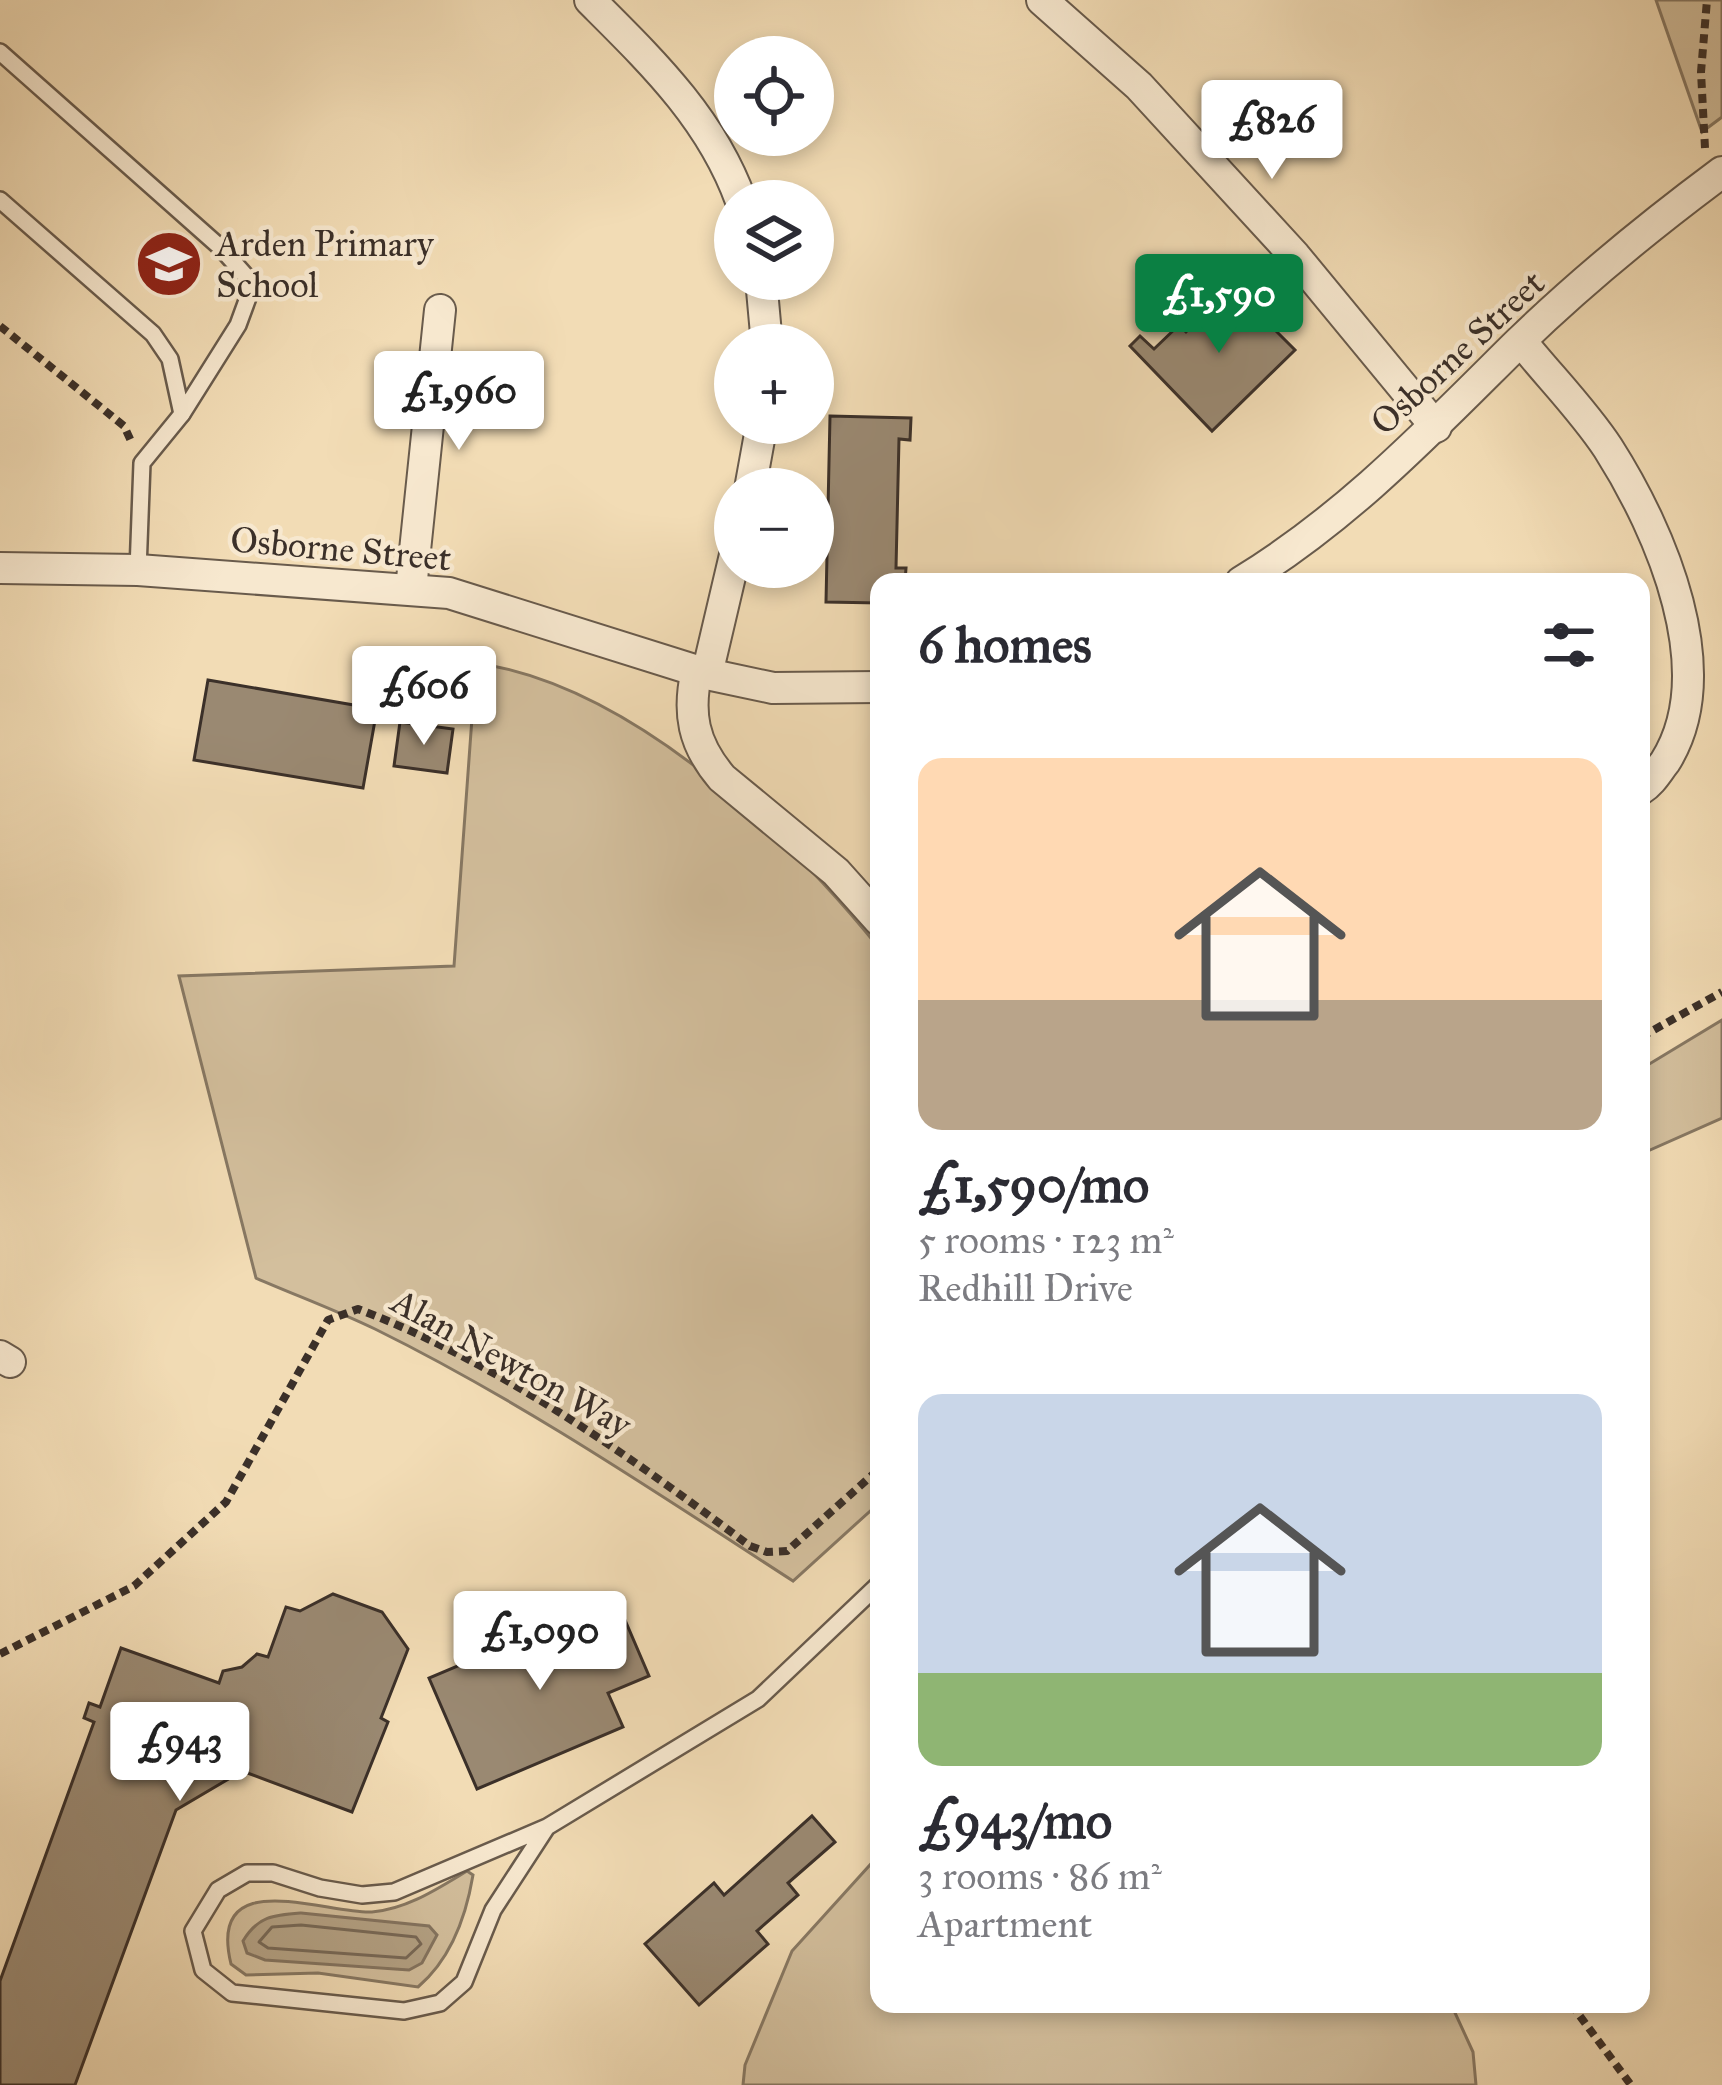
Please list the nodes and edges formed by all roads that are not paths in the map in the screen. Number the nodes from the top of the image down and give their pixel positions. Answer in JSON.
{"nodes":[{"id":1,"x":590,"y":0,"type":"edge"},
{"id":2,"x":1058,"y":5,"type":"edge"},
{"id":3,"x":0,"y":52,"type":"edge"},
{"id":4,"x":1715,"y":177,"type":"edge"},
{"id":5,"x":734,"y":180,"type":"edge"},
{"id":6,"x":0,"y":200,"type":"edge"},
{"id":7,"x":440,"y":310,"type":"dead end"},
{"id":8,"x":1521,"y":340,"type":"junction"},
{"id":9,"x":182,"y":414,"type":"junction"},
{"id":10,"x":1436,"y":428,"type":"junction"},
{"id":11,"x":0,"y":568,"type":"edge"},
{"id":12,"x":138,"y":570,"type":"junction"},
{"id":13,"x":1254,"y":573,"type":"edge"},
{"id":14,"x":726,"y":588,"type":"edge"},
{"id":15,"x":411,"y":589,"type":"junction"},
{"id":16,"x":702,"y":672,"type":"junction"},
{"id":17,"x":870,"y":687,"type":"edge"},
{"id":18,"x":1650,"y":778,"type":"edge"},
{"id":19,"x":870,"y":910,"type":"edge"},
{"id":20,"x":870,"y":1593,"type":"edge"},
{"id":21,"x":547,"y":1827,"type":"junction"}],
"edges":[{"from":1,"to":5,"type":"street"},
{"from":2,"to":10,"type":"street"},
{"from":3,"to":9,"type":"lane"},
{"from":4,"to":8,"type":"street","name":"Osborne Street"},
{"from":6,"to":9,"type":"lane"},
{"from":7,"to":15,"type":"street"},
{"from":8,"to":10,"type":"street","name":"Osborne Street"},
{"from":8,"to":18,"type":"street"},
{"from":9,"to":12,"type":"lane"},
{"from":10,"to":13,"type":"street","name":"Osborne Street"},
{"from":11,"to":12,"type":"street","name":"Osborne Street"},
{"from":12,"to":15,"type":"street","name":"Osborne Street"},
{"from":14,"to":16,"type":"street"},
{"from":15,"to":16,"type":"street","name":"Osborne Street"},
{"from":16,"to":17,"type":"street","name":"Osborne Street"},
{"from":16,"to":19,"type":"street"},
{"from":20,"to":21,"type":"lane"},
{"from":21,"to":21,"type":"lane"}]}
